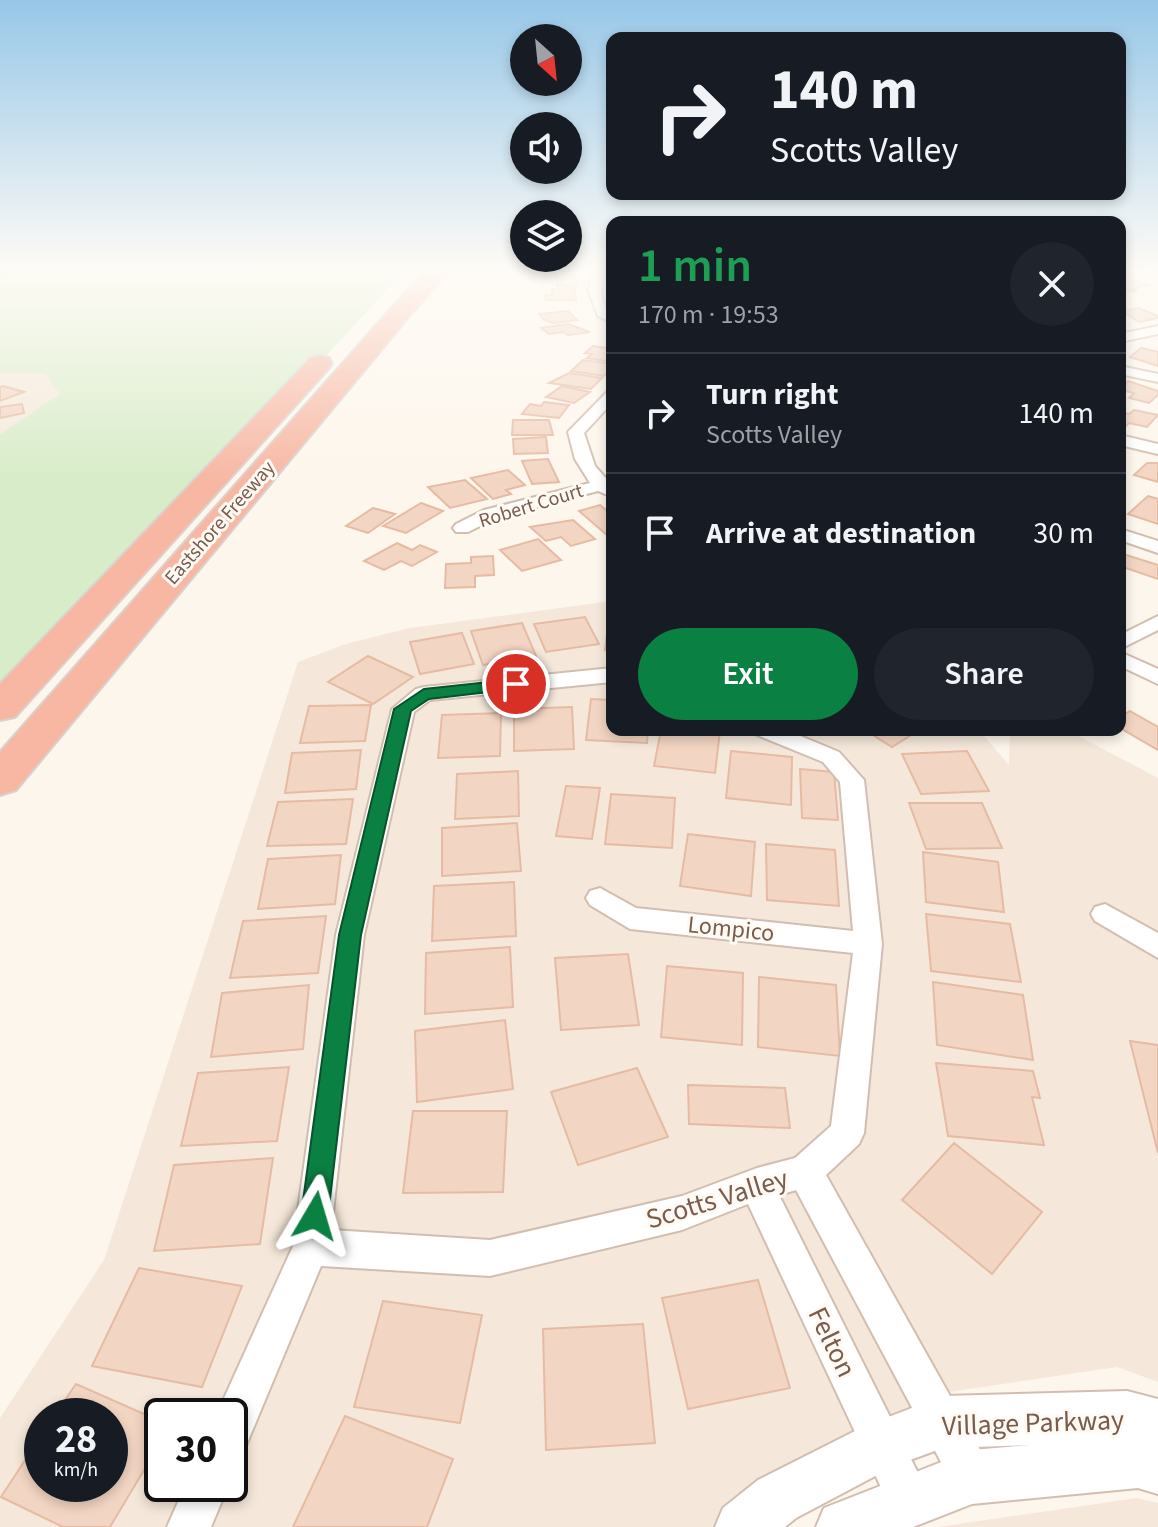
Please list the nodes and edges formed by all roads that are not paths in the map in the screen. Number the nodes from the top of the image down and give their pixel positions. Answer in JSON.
{"nodes":[{"id":1,"x":367,"y":338,"type":"edge"},
{"id":2,"x":378,"y":338,"type":"edge"},
{"id":3,"x":1126,"y":371,"type":"edge"},
{"id":4,"x":1158,"y":378,"type":"edge"},
{"id":5,"x":606,"y":404,"type":"edge"},
{"id":6,"x":1126,"y":441,"type":"edge"},
{"id":7,"x":1158,"y":449,"type":"edge"},
{"id":8,"x":606,"y":488,"type":"edge"},
{"id":9,"x":462,"y":528,"type":"dead end"},
{"id":10,"x":1126,"y":536,"type":"edge"},
{"id":11,"x":1158,"y":547,"type":"edge"},
{"id":12,"x":1158,"y":622,"type":"edge"},
{"id":13,"x":1126,"y":640,"type":"edge"},
{"id":14,"x":1126,"y":661,"type":"edge"},
{"id":15,"x":606,"y":676,"type":"edge"},
{"id":16,"x":1158,"y":677,"type":"edge"},
{"id":17,"x":0,"y":708,"type":"edge"},
{"id":18,"x":780,"y":736,"type":"edge"},
{"id":19,"x":0,"y":780,"type":"edge"},
{"id":20,"x":600,"y":898,"type":"dead end"},
{"id":21,"x":1105,"y":914,"type":"dead end"},
{"id":22,"x":868,"y":944,"type":"junction"},
{"id":23,"x":1158,"y":947,"type":"edge"},
{"id":24,"x":805,"y":1172,"type":"junction"},
{"id":25,"x":757,"y":1184,"type":"junction"},
{"id":26,"x":311,"y":1247,"type":"junction"},
{"id":27,"x":245,"y":1398,"type":"edge"},
{"id":28,"x":943,"y":1422,"type":"junction"},
{"id":29,"x":1158,"y":1425,"type":"edge"},
{"id":30,"x":883,"y":1444,"type":"junction"},
{"id":31,"x":1158,"y":1468,"type":"edge"},
{"id":32,"x":972,"y":1477,"type":"junction"},
{"id":33,"x":909,"y":1500,"type":"junction"},
{"id":34,"x":200,"y":1502,"type":"edge"},
{"id":35,"x":189,"y":1527,"type":"edge"},
{"id":36,"x":742,"y":1527,"type":"edge"},
{"id":37,"x":843,"y":1527,"type":"edge"}],
"edges":[{"from":1,"to":17,"type":"highway","name":"Eastshore Freeway"},
{"from":2,"to":19,"type":"highway","name":"Eastshore Freeway"},
{"from":3,"to":4,"type":"street"},
{"from":5,"to":8,"type":"street"},
{"from":6,"to":7,"type":"street"},
{"from":8,"to":9,"type":"street","name":"Robert Court"},
{"from":10,"to":11,"type":"street"},
{"from":12,"to":13,"type":"street"},
{"from":14,"to":16,"type":"street"},
{"from":15,"to":26,"type":"street"},
{"from":18,"to":22,"type":"street","name":"Scotts Valley"},
{"from":20,"to":22,"type":"street","name":"Lompico"},
{"from":21,"to":23,"type":"street"},
{"from":22,"to":24,"type":"street","name":"Scotts Valley"},
{"from":24,"to":25,"type":"street","name":"Scotts Valley"},
{"from":24,"to":28,"type":"street"},
{"from":25,"to":26,"type":"street","name":"Scotts Valley"},
{"from":25,"to":30,"type":"street","name":"Felton"},
{"from":26,"to":27,"type":"street"},
{"from":28,"to":29,"type":"street","name":"Village Parkway"},
{"from":28,"to":30,"type":"street","name":"Village Parkway"},
{"from":28,"to":32,"type":"street"},
{"from":30,"to":33,"type":"street","name":"Felton"},
{"from":30,"to":36,"type":"street","name":"Village Parkway"},
{"from":31,"to":32,"type":"street","name":"Village Parkway"},
{"from":32,"to":33,"type":"street","name":"Village Parkway"},
{"from":33,"to":37,"type":"street","name":"Village Parkway"},
{"from":34,"to":35,"type":"street"}]}
